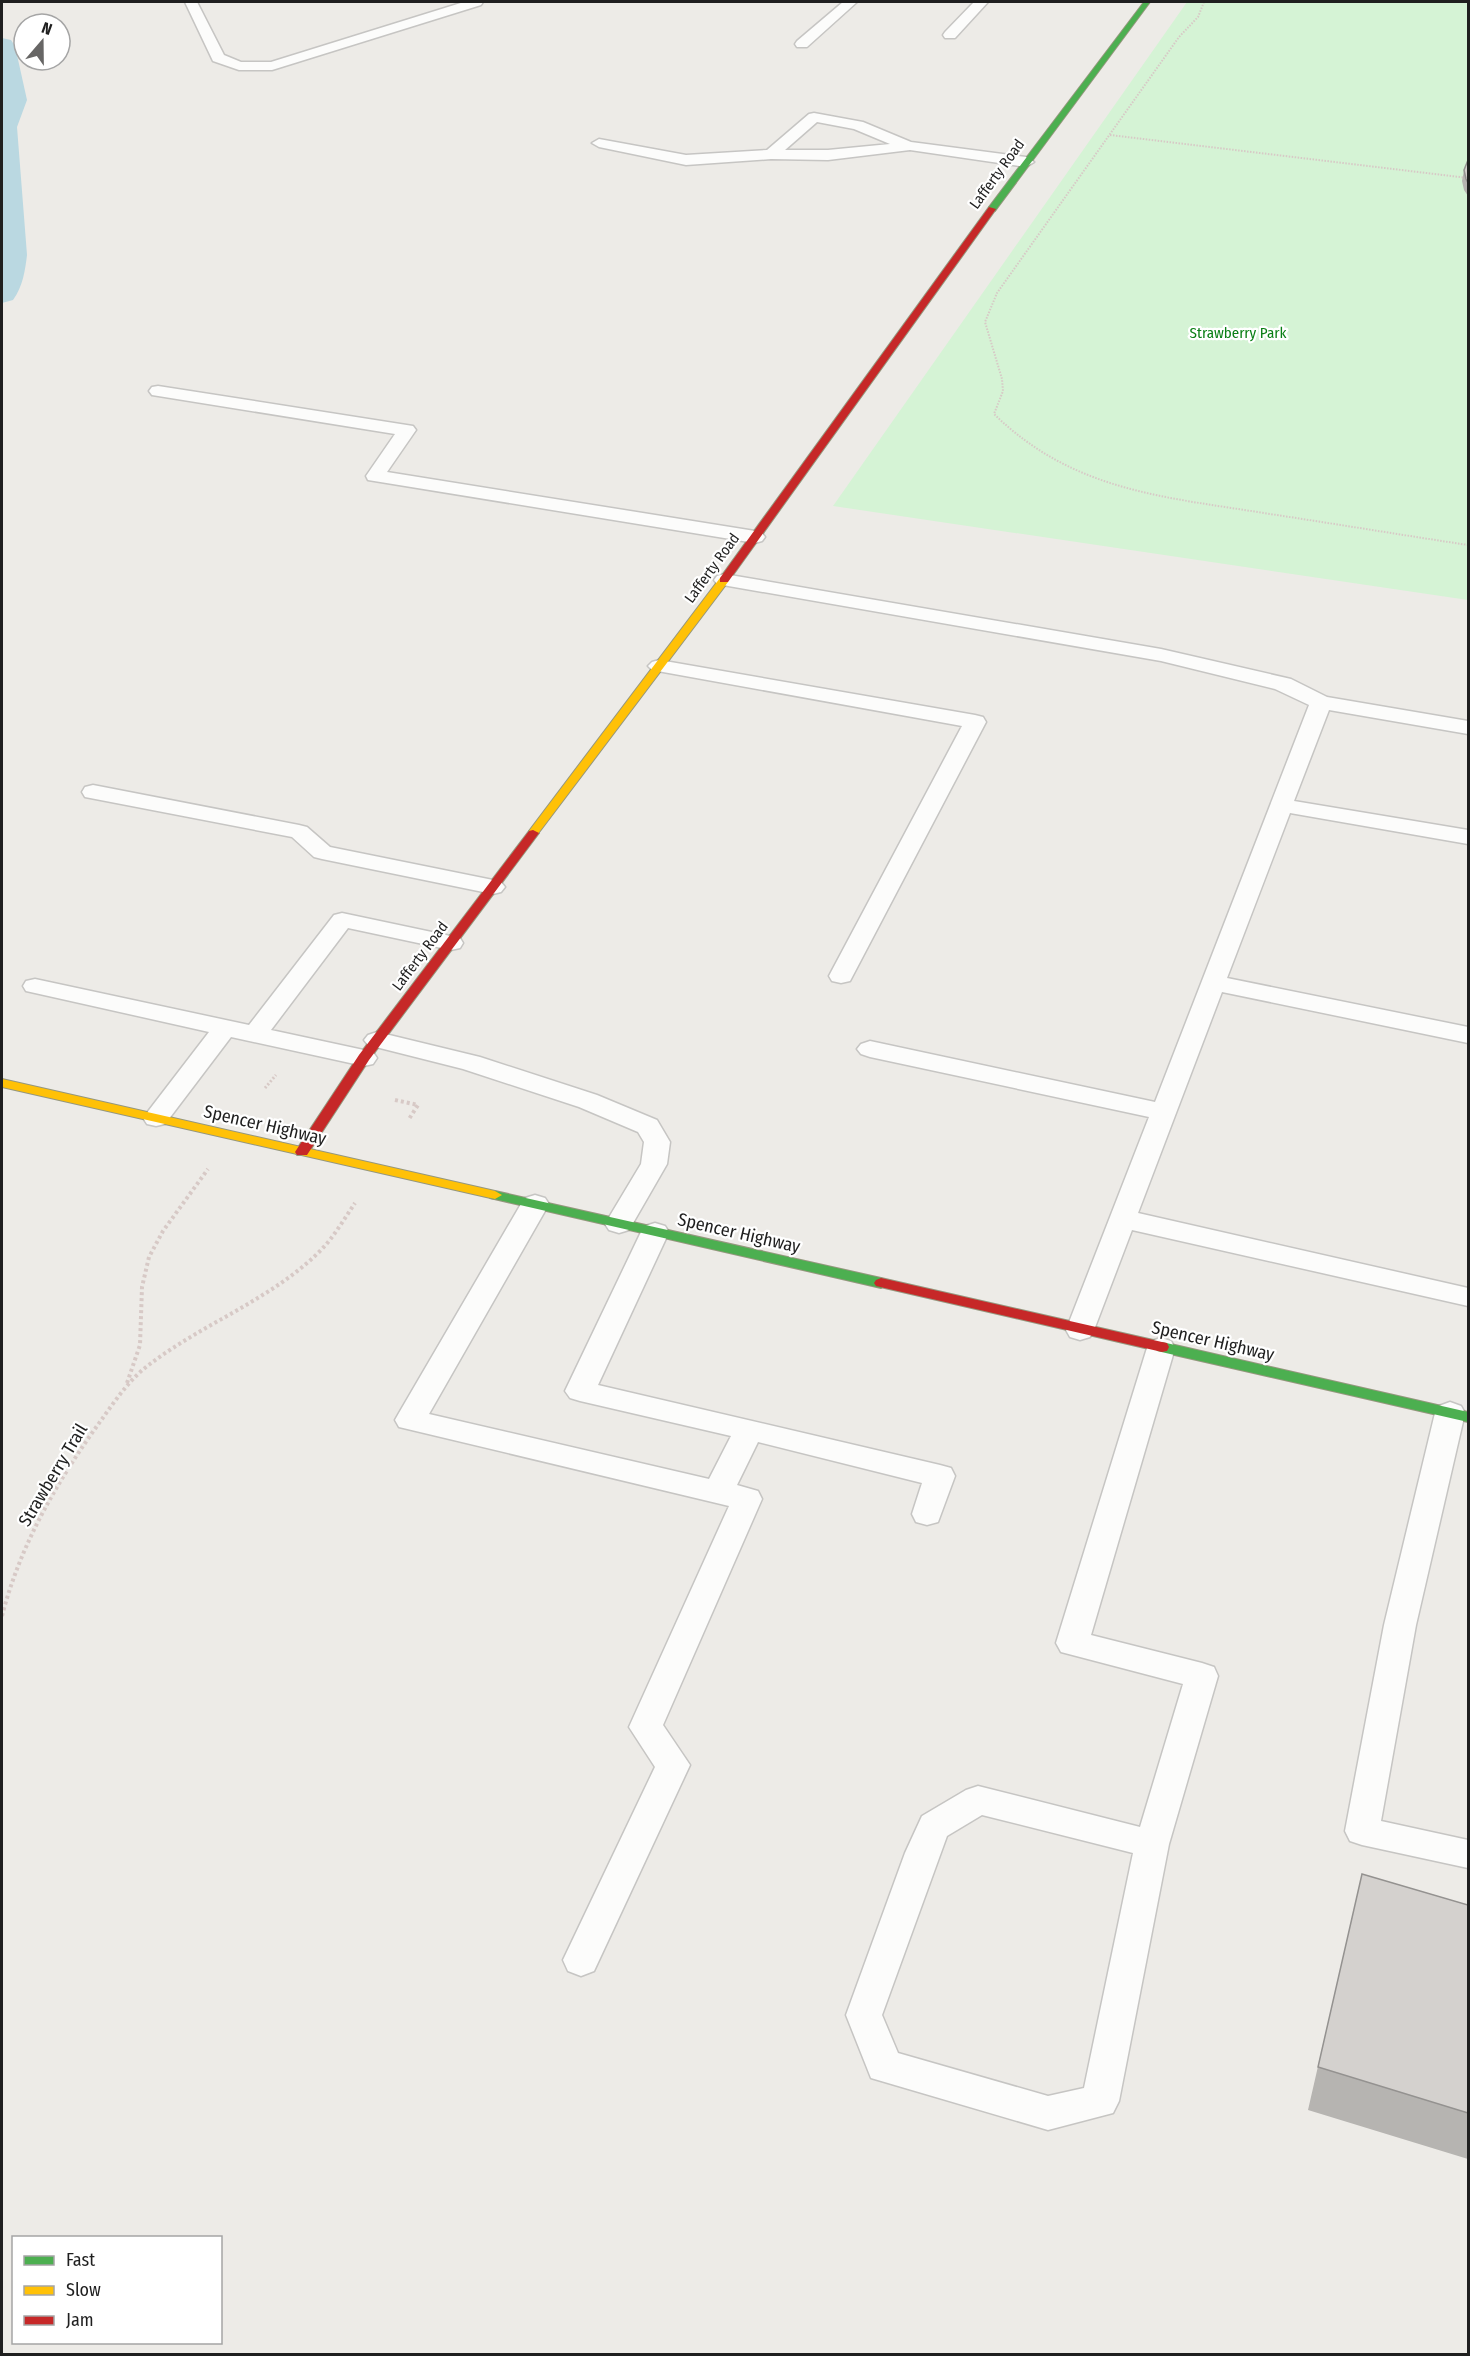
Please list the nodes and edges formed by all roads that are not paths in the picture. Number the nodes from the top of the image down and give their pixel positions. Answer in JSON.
{"nodes":[{"id":1,"x":191,"y":2,"type":"edge"},
{"id":2,"x":476,"y":2,"type":"edge"},
{"id":3,"x":850,"y":2,"type":"edge"},
{"id":4,"x":981,"y":2,"type":"edge"},
{"id":5,"x":1147,"y":2,"type":"edge"},
{"id":6,"x":950,"y":35,"type":"dead end"},
{"id":7,"x":802,"y":44,"type":"dead end"},
{"id":8,"x":599,"y":143,"type":"dead end"},
{"id":9,"x":910,"y":146,"type":"junction"},
{"id":10,"x":771,"y":154,"type":"junction"},
{"id":11,"x":1026,"y":162,"type":"junction"},
{"id":12,"x":158,"y":391,"type":"dead end"},
{"id":13,"x":755,"y":537,"type":"junction"},
{"id":14,"x":724,"y":580,"type":"junction"},
{"id":15,"x":659,"y":666,"type":"junction"},
{"id":16,"x":1321,"y":702,"type":"junction"},
{"id":17,"x":1468,"y":727,"type":"edge"},
{"id":18,"x":93,"y":792,"type":"dead end"},
{"id":19,"x":1281,"y":805,"type":"junction"},
{"id":20,"x":1468,"y":837,"type":"edge"},
{"id":21,"x":493,"y":887,"type":"junction"},
{"id":22,"x":451,"y":943,"type":"junction"},
{"id":23,"x":842,"y":976,"type":"dead end"},
{"id":24,"x":1214,"y":983,"type":"junction"},
{"id":25,"x":35,"y":986,"type":"dead end"},
{"id":26,"x":225,"y":1028,"type":"junction"},
{"id":27,"x":255,"y":1035,"type":"junction"},
{"id":28,"x":1468,"y":1035,"type":"edge"},
{"id":29,"x":370,"y":1049,"type":"junction"},
{"id":30,"x":870,"y":1049,"type":"dead end"},
{"id":31,"x":4,"y":1084,"type":"edge"},
{"id":32,"x":1164,"y":1112,"type":"junction"},
{"id":33,"x":156,"y":1118,"type":"junction"},
{"id":34,"x":302,"y":1152,"type":"junction"},
{"id":35,"x":535,"y":1204,"type":"junction"},
{"id":36,"x":1123,"y":1219,"type":"junction"},
{"id":37,"x":619,"y":1224,"type":"junction"},
{"id":38,"x":655,"y":1232,"type":"junction"},
{"id":39,"x":1468,"y":1297,"type":"edge"},
{"id":40,"x":1080,"y":1330,"type":"junction"},
{"id":41,"x":1161,"y":1348,"type":"junction"},
{"id":42,"x":1459,"y":1415,"type":"edge"},
{"id":43,"x":749,"y":1429,"type":"junction"},
{"id":44,"x":718,"y":1492,"type":"junction"},
{"id":45,"x":927,"y":1514,"type":"dead end"},
{"id":46,"x":1152,"y":1844,"type":"junction"},
{"id":47,"x":1468,"y":1854,"type":"edge"},
{"id":48,"x":581,"y":1960,"type":"dead end"}],
"edges":[{"from":1,"to":2,"type":"lane"},
{"from":3,"to":7,"type":"lane"},
{"from":4,"to":6,"type":"lane"},
{"from":5,"to":11,"type":"street","name":"Lafferty Road"},
{"from":8,"to":10,"type":"lane"},
{"from":9,"to":10,"type":"lane"},
{"from":9,"to":10,"type":"lane"},
{"from":9,"to":11,"type":"lane"},
{"from":11,"to":13,"type":"street","name":"Lafferty Road"},
{"from":12,"to":13,"type":"lane"},
{"from":13,"to":14,"type":"street","name":"Lafferty Road"},
{"from":14,"to":15,"type":"street","name":"Lafferty Road"},
{"from":14,"to":16,"type":"lane"},
{"from":15,"to":21,"type":"street","name":"Lafferty Road"},
{"from":15,"to":23,"type":"lane"},
{"from":16,"to":17,"type":"lane"},
{"from":16,"to":19,"type":"lane"},
{"from":18,"to":21,"type":"lane"},
{"from":19,"to":20,"type":"lane"},
{"from":19,"to":24,"type":"lane"},
{"from":21,"to":22,"type":"street","name":"Lafferty Road"},
{"from":22,"to":27,"type":"lane"},
{"from":22,"to":29,"type":"street","name":"Lafferty Road"},
{"from":24,"to":28,"type":"lane"},
{"from":24,"to":32,"type":"lane"},
{"from":25,"to":26,"type":"lane"},
{"from":26,"to":27,"type":"lane"},
{"from":26,"to":33,"type":"lane"},
{"from":27,"to":29,"type":"lane"},
{"from":29,"to":34,"type":"street","name":"Lafferty Road"},
{"from":29,"to":37,"type":"lane"},
{"from":30,"to":32,"type":"lane"},
{"from":31,"to":33,"type":"street","name":"Spencer Highway"},
{"from":32,"to":36,"type":"lane"},
{"from":33,"to":34,"type":"street","name":"Spencer Highway"},
{"from":34,"to":35,"type":"street","name":"Spencer Highway"},
{"from":35,"to":37,"type":"street","name":"Spencer Highway"},
{"from":35,"to":44,"type":"lane"},
{"from":36,"to":39,"type":"lane"},
{"from":36,"to":40,"type":"lane"},
{"from":37,"to":38,"type":"street","name":"Spencer Highway"},
{"from":38,"to":40,"type":"street","name":"Spencer Highway"},
{"from":38,"to":43,"type":"lane"},
{"from":40,"to":41,"type":"street","name":"Spencer Highway"},
{"from":41,"to":42,"type":"street","name":"Spencer Highway"},
{"from":41,"to":46,"type":"lane"},
{"from":42,"to":47,"type":"lane"},
{"from":43,"to":44,"type":"lane"},
{"from":43,"to":45,"type":"lane"},
{"from":44,"to":48,"type":"lane"},
{"from":46,"to":46,"type":"lane"}]}
